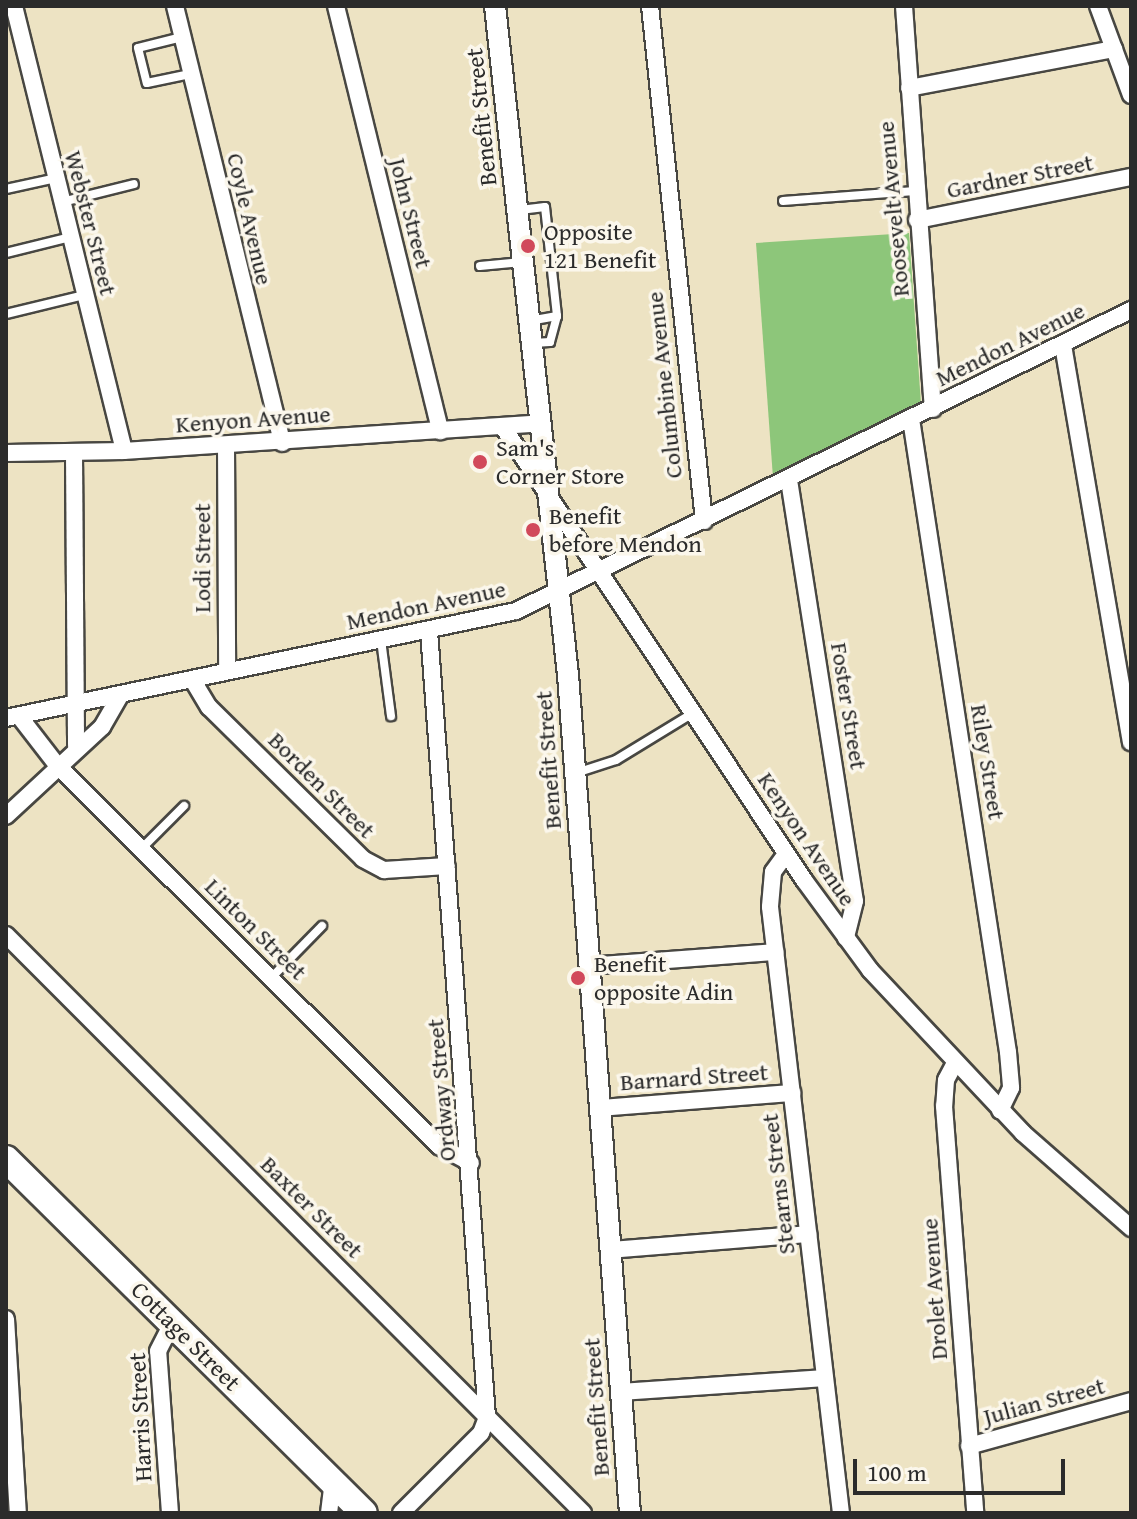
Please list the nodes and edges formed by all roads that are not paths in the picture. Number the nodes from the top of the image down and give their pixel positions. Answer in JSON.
{"nodes":[{"id":1,"x":175,"y":6,"type":"edge"},
{"id":2,"x":336,"y":6,"type":"edge"},
{"id":3,"x":495,"y":6,"type":"edge"},
{"id":4,"x":650,"y":6,"type":"edge"},
{"id":5,"x":904,"y":6,"type":"edge"},
{"id":6,"x":1098,"y":6,"type":"edge"},
{"id":7,"x":12,"y":12,"type":"edge"},
{"id":8,"x":182,"y":37,"type":"junction"},
{"id":9,"x":1114,"y":49,"type":"junction"},
{"id":10,"x":190,"y":74,"type":"junction"},
{"id":11,"x":909,"y":88,"type":"junction"},
{"id":12,"x":1131,"y":95,"type":"edge"},
{"id":13,"x":1131,"y":177,"type":"edge"},
{"id":14,"x":56,"y":178,"type":"junction"},
{"id":15,"x":134,"y":184,"type":"dead end"},
{"id":16,"x":6,"y":189,"type":"edge"},
{"id":17,"x":915,"y":191,"type":"junction"},
{"id":18,"x":783,"y":201,"type":"dead end"},
{"id":19,"x":62,"y":202,"type":"junction"},
{"id":20,"x":518,"y":210,"type":"junction"},
{"id":21,"x":917,"y":220,"type":"junction"},
{"id":22,"x":70,"y":237,"type":"junction"},
{"id":23,"x":6,"y":253,"type":"edge"},
{"id":24,"x":523,"y":262,"type":"junction"},
{"id":25,"x":480,"y":266,"type":"dead end"},
{"id":26,"x":84,"y":295,"type":"junction"},
{"id":27,"x":1131,"y":310,"type":"edge"},
{"id":28,"x":6,"y":314,"type":"edge"},
{"id":29,"x":557,"y":316,"type":"junction"},
{"id":30,"x":530,"y":321,"type":"junction"},
{"id":31,"x":532,"y":343,"type":"junction"},
{"id":32,"x":1063,"y":345,"type":"junction"},
{"id":33,"x":933,"y":409,"type":"junction"},
{"id":34,"x":911,"y":419,"type":"junction"},
{"id":35,"x":541,"y":423,"type":"junction"},
{"id":36,"x":503,"y":427,"type":"junction"},
{"id":37,"x":440,"y":431,"type":"junction"},
{"id":38,"x":282,"y":443,"type":"junction"},
{"id":39,"x":226,"y":445,"type":"junction"},
{"id":40,"x":124,"y":451,"type":"junction"},
{"id":41,"x":6,"y":453,"type":"edge"},
{"id":42,"x":74,"y":453,"type":"junction"},
{"id":43,"x":789,"y":480,"type":"junction"},
{"id":44,"x":549,"y":499,"type":"junction"},
{"id":45,"x":704,"y":521,"type":"junction"},
{"id":46,"x":597,"y":572,"type":"junction"},
{"id":47,"x":560,"y":591,"type":"junction"},
{"id":48,"x":429,"y":631,"type":"junction"},
{"id":49,"x":381,"y":640,"type":"junction"},
{"id":50,"x":227,"y":671,"type":"junction"},
{"id":51,"x":192,"y":679,"type":"junction"},
{"id":52,"x":120,"y":696,"type":"junction"},
{"id":53,"x":76,"y":705,"type":"junction"},
{"id":54,"x":693,"y":713,"type":"junction"},
{"id":55,"x":391,"y":716,"type":"dead end"},
{"id":56,"x":12,"y":717,"type":"edge"},
{"id":57,"x":1131,"y":742,"type":"edge"},
{"id":58,"x":76,"y":746,"type":"junction"},
{"id":59,"x":57,"y":765,"type":"junction"},
{"id":60,"x":575,"y":773,"type":"junction"},
{"id":61,"x":184,"y":806,"type":"dead end"},
{"id":62,"x":6,"y":816,"type":"edge"},
{"id":63,"x":141,"y":849,"type":"junction"},
{"id":64,"x":786,"y":854,"type":"junction"},
{"id":65,"x":447,"y":866,"type":"junction"},
{"id":66,"x":322,"y":926,"type":"dead end"},
{"id":67,"x":6,"y":935,"type":"edge"},
{"id":68,"x":846,"y":938,"type":"junction"},
{"id":69,"x":775,"y":952,"type":"junction"},
{"id":70,"x":589,"y":966,"type":"junction"},
{"id":71,"x":270,"y":978,"type":"junction"},
{"id":72,"x":955,"y":1063,"type":"junction"},
{"id":73,"x":792,"y":1093,"type":"junction"},
{"id":74,"x":600,"y":1108,"type":"junction"},
{"id":75,"x":1000,"y":1111,"type":"junction"},
{"id":76,"x":6,"y":1159,"type":"edge"},
{"id":77,"x":471,"y":1163,"type":"junction"},
{"id":78,"x":1131,"y":1228,"type":"edge"},
{"id":79,"x":808,"y":1234,"type":"junction"},
{"id":80,"x":610,"y":1250,"type":"junction"},
{"id":81,"x":6,"y":1319,"type":"edge"},
{"id":82,"x":173,"y":1322,"type":"junction"},
{"id":83,"x":825,"y":1378,"type":"junction"},
{"id":84,"x":621,"y":1392,"type":"junction"},
{"id":85,"x":1131,"y":1401,"type":"edge"},
{"id":86,"x":487,"y":1417,"type":"junction"},
{"id":87,"x":969,"y":1446,"type":"junction"},
{"id":88,"x":333,"y":1481,"type":"junction"},
{"id":89,"x":18,"y":1513,"type":"edge"},
{"id":90,"x":170,"y":1513,"type":"edge"},
{"id":91,"x":329,"y":1513,"type":"edge"},
{"id":92,"x":364,"y":1513,"type":"edge"},
{"id":93,"x":401,"y":1513,"type":"edge"},
{"id":94,"x":583,"y":1513,"type":"edge"},
{"id":95,"x":630,"y":1513,"type":"edge"},
{"id":96,"x":841,"y":1513,"type":"edge"},
{"id":97,"x":975,"y":1513,"type":"edge"}],
"edges":[{"from":1,"to":8,"type":"street","name":"Coyle Avenue"},
{"from":2,"to":37,"type":"street","name":"John Street"},
{"from":3,"to":20,"type":"street","name":"Benefit Street"},
{"from":4,"to":45,"type":"street","name":"Columbine Avenue"},
{"from":5,"to":11,"type":"street","name":"Roosevelt Avenue"},
{"from":6,"to":9,"type":"street"},
{"from":7,"to":14,"type":"street","name":"Webster Street"},
{"from":8,"to":10,"type":"street","name":"Coyle Avenue"},
{"from":8,"to":10,"type":"lane"},
{"from":9,"to":11,"type":"street"},
{"from":9,"to":12,"type":"street"},
{"from":10,"to":38,"type":"street","name":"Coyle Avenue"},
{"from":11,"to":17,"type":"street","name":"Roosevelt Avenue"},
{"from":13,"to":21,"type":"street","name":"Gardner Street"},
{"from":14,"to":16,"type":"lane"},
{"from":14,"to":19,"type":"street","name":"Webster Street"},
{"from":15,"to":19,"type":"lane"},
{"from":17,"to":18,"type":"lane"},
{"from":17,"to":21,"type":"street","name":"Roosevelt Avenue"},
{"from":19,"to":22,"type":"street","name":"Webster Street"},
{"from":20,"to":24,"type":"street","name":"Benefit Street"},
{"from":20,"to":29,"type":"lane"},
{"from":21,"to":33,"type":"street","name":"Roosevelt Avenue"},
{"from":22,"to":23,"type":"lane"},
{"from":22,"to":26,"type":"street","name":"Webster Street"},
{"from":24,"to":25,"type":"lane"},
{"from":24,"to":30,"type":"street","name":"Benefit Street"},
{"from":26,"to":28,"type":"lane"},
{"from":26,"to":40,"type":"street","name":"Webster Street"},
{"from":27,"to":32,"type":"street","name":"Mendon Avenue"},
{"from":29,"to":30,"type":"lane"},
{"from":29,"to":31,"type":"lane"},
{"from":30,"to":31,"type":"street","name":"Benefit Street"},
{"from":31,"to":35,"type":"street","name":"Benefit Street"},
{"from":32,"to":33,"type":"street","name":"Mendon Avenue"},
{"from":32,"to":57,"type":"street"},
{"from":33,"to":34,"type":"street","name":"Mendon Avenue"},
{"from":34,"to":43,"type":"street","name":"Mendon Avenue"},
{"from":34,"to":75,"type":"street","name":"Riley Street"},
{"from":35,"to":36,"type":"street","name":"Kenyon Avenue"},
{"from":35,"to":44,"type":"street","name":"Benefit Street"},
{"from":36,"to":37,"type":"street","name":"Kenyon Avenue"},
{"from":36,"to":44,"type":"street","name":"Kenyon Avenue"},
{"from":37,"to":38,"type":"street","name":"Kenyon Avenue"},
{"from":38,"to":39,"type":"street","name":"Kenyon Avenue"},
{"from":39,"to":40,"type":"street","name":"Kenyon Avenue"},
{"from":39,"to":50,"type":"street","name":"Lodi Street"},
{"from":40,"to":42,"type":"street","name":"Kenyon Avenue"},
{"from":41,"to":42,"type":"street","name":"Kenyon Avenue"},
{"from":42,"to":53,"type":"street"},
{"from":43,"to":45,"type":"street","name":"Mendon Avenue"},
{"from":43,"to":68,"type":"street","name":"Foster Street"},
{"from":44,"to":46,"type":"street","name":"Kenyon Avenue"},
{"from":44,"to":47,"type":"street","name":"Benefit Street"},
{"from":45,"to":46,"type":"street","name":"Mendon Avenue"},
{"from":46,"to":47,"type":"street","name":"Mendon Avenue"},
{"from":46,"to":54,"type":"street","name":"Kenyon Avenue"},
{"from":47,"to":48,"type":"street","name":"Mendon Avenue"},
{"from":47,"to":60,"type":"street","name":"Benefit Street"},
{"from":48,"to":49,"type":"street","name":"Mendon Avenue"},
{"from":48,"to":65,"type":"street","name":"Ordway Street"},
{"from":49,"to":50,"type":"street","name":"Mendon Avenue"},
{"from":49,"to":55,"type":"lane"},
{"from":50,"to":51,"type":"street","name":"Mendon Avenue"},
{"from":51,"to":52,"type":"street","name":"Mendon Avenue"},
{"from":51,"to":65,"type":"street","name":"Borden Street"},
{"from":52,"to":53,"type":"street","name":"Mendon Avenue"},
{"from":52,"to":58,"type":"street"},
{"from":53,"to":56,"type":"street","name":"Mendon Avenue"},
{"from":53,"to":58,"type":"street"},
{"from":54,"to":60,"type":"lane"},
{"from":54,"to":64,"type":"street","name":"Kenyon Avenue"},
{"from":56,"to":59,"type":"street","name":"Linton Street"},
{"from":58,"to":59,"type":"street"},
{"from":59,"to":62,"type":"street"},
{"from":59,"to":63,"type":"street","name":"Linton Street"},
{"from":60,"to":70,"type":"street","name":"Benefit Street"},
{"from":61,"to":63,"type":"lane"},
{"from":63,"to":71,"type":"street","name":"Linton Street"},
{"from":64,"to":68,"type":"street","name":"Kenyon Avenue"},
{"from":64,"to":69,"type":"street","name":"Stearns Street"},
{"from":65,"to":77,"type":"street","name":"Ordway Street"},
{"from":66,"to":71,"type":"lane"},
{"from":67,"to":86,"type":"street","name":"Baxter Street"},
{"from":68,"to":72,"type":"street","name":"Kenyon Avenue"},
{"from":69,"to":70,"type":"street"},
{"from":69,"to":73,"type":"street","name":"Stearns Street"},
{"from":70,"to":74,"type":"street","name":"Benefit Street"},
{"from":71,"to":77,"type":"street","name":"Linton Street"},
{"from":72,"to":75,"type":"street","name":"Kenyon Avenue"},
{"from":72,"to":87,"type":"street","name":"Drolet Avenue"},
{"from":73,"to":74,"type":"street","name":"Barnard Street"},
{"from":73,"to":79,"type":"street","name":"Stearns Street"},
{"from":74,"to":80,"type":"street","name":"Benefit Street"},
{"from":75,"to":78,"type":"street","name":"Kenyon Avenue"},
{"from":76,"to":82,"type":"main road","name":"Cottage Street"},
{"from":77,"to":86,"type":"street","name":"Ordway Street"},
{"from":79,"to":80,"type":"street"},
{"from":79,"to":83,"type":"street","name":"Stearns Street"},
{"from":80,"to":84,"type":"street","name":"Benefit Street"},
{"from":81,"to":89,"type":"street"},
{"from":82,"to":88,"type":"main road","name":"Cottage Street"},
{"from":82,"to":90,"type":"street","name":"Harris Street"},
{"from":83,"to":84,"type":"street"},
{"from":83,"to":96,"type":"street","name":"Stearns Street"},
{"from":84,"to":95,"type":"street","name":"Benefit Street"},
{"from":85,"to":87,"type":"street","name":"Julian Street"},
{"from":86,"to":93,"type":"street"},
{"from":86,"to":94,"type":"street","name":"Baxter Street"},
{"from":87,"to":97,"type":"street","name":"Drolet Avenue"},
{"from":88,"to":91,"type":"street"},
{"from":88,"to":92,"type":"main road","name":"Cottage Street"}]}
